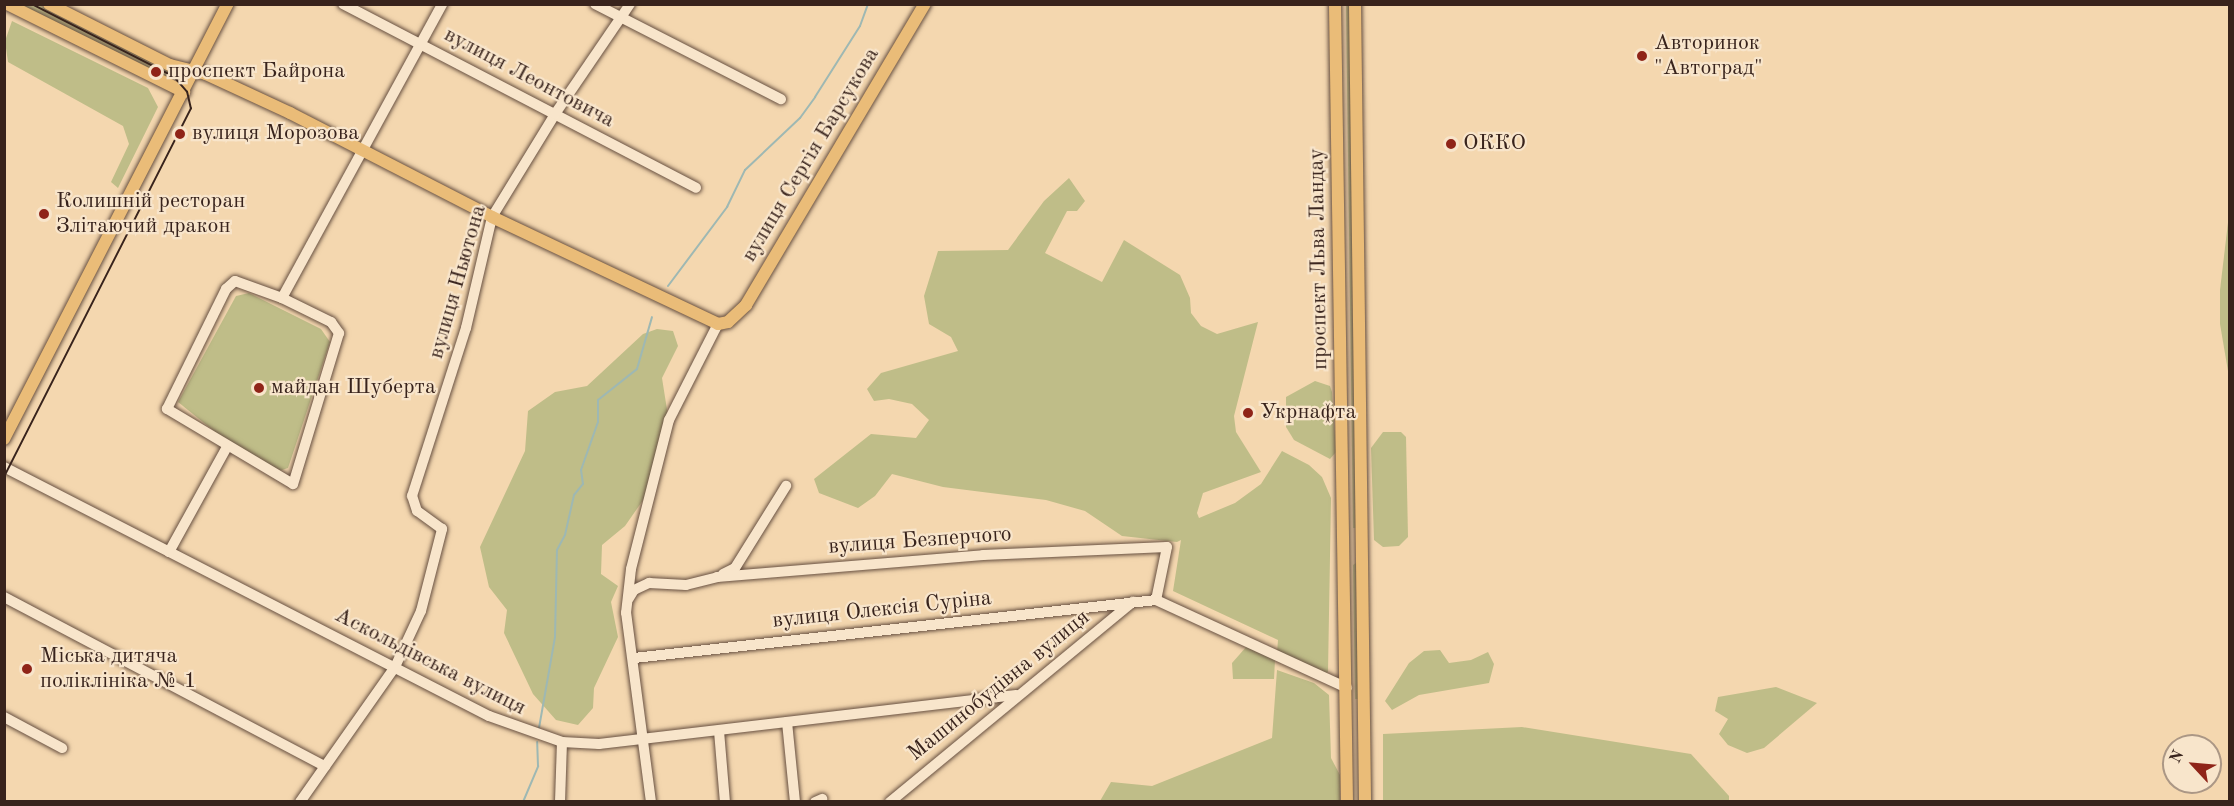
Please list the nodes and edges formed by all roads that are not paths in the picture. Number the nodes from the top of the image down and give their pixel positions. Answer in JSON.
{"nodes":[{"id":1,"x":7,"y":4,"type":"edge"},
{"id":2,"x":49,"y":4,"type":"edge"},
{"id":3,"x":228,"y":4,"type":"edge"},
{"id":4,"x":343,"y":4,"type":"edge"},
{"id":5,"x":442,"y":4,"type":"edge"},
{"id":6,"x":595,"y":4,"type":"edge"},
{"id":7,"x":630,"y":4,"type":"edge"},
{"id":8,"x":925,"y":4,"type":"edge"},
{"id":9,"x":1335,"y":4,"type":"edge"},
{"id":10,"x":1355,"y":4,"type":"edge"},
{"id":11,"x":621,"y":18,"type":"junction"},
{"id":12,"x":422,"y":44,"type":"junction"},
{"id":13,"x":194,"y":71,"type":"junction"},
{"id":14,"x":184,"y":92,"type":"junction"},
{"id":15,"x":781,"y":99,"type":"dead end"},
{"id":16,"x":555,"y":114,"type":"junction"},
{"id":17,"x":362,"y":150,"type":"junction"},
{"id":18,"x":696,"y":188,"type":"dead end"},
{"id":19,"x":492,"y":217,"type":"junction"},
{"id":20,"x":282,"y":298,"type":"junction"},
{"id":21,"x":723,"y":323,"type":"junction"},
{"id":22,"x":4,"y":440,"type":"edge"},
{"id":23,"x":227,"y":447,"type":"junction"},
{"id":24,"x":4,"y":467,"type":"edge"},
{"id":25,"x":786,"y":486,"type":"dead end"},
{"id":26,"x":1364,"y":533,"type":"junction"},
{"id":27,"x":1343,"y":534,"type":"junction"},
{"id":28,"x":169,"y":552,"type":"junction"},
{"id":29,"x":717,"y":577,"type":"junction"},
{"id":30,"x":4,"y":597,"type":"edge"},
{"id":31,"x":629,"y":598,"type":"junction"},
{"id":32,"x":1156,"y":600,"type":"junction"},
{"id":33,"x":1134,"y":602,"type":"junction"},
{"id":34,"x":634,"y":658,"type":"junction"},
{"id":35,"x":395,"y":667,"type":"junction"},
{"id":36,"x":1347,"y":688,"type":"junction"},
{"id":37,"x":1016,"y":695,"type":"junction"},
{"id":38,"x":4,"y":717,"type":"edge"},
{"id":39,"x":787,"y":722,"type":"junction"},
{"id":40,"x":719,"y":730,"type":"junction"},
{"id":41,"x":643,"y":740,"type":"junction"},
{"id":42,"x":562,"y":742,"type":"junction"},
{"id":43,"x":62,"y":748,"type":"dead end"},
{"id":44,"x":325,"y":766,"type":"junction"},
{"id":45,"x":300,"y":801,"type":"edge"},
{"id":46,"x":560,"y":801,"type":"edge"},
{"id":47,"x":651,"y":801,"type":"edge"},
{"id":48,"x":725,"y":801,"type":"edge"},
{"id":49,"x":795,"y":801,"type":"edge"},
{"id":50,"x":890,"y":801,"type":"edge"},
{"id":51,"x":1347,"y":801,"type":"edge"},
{"id":52,"x":1365,"y":801,"type":"edge"}],
"edges":[{"from":1,"to":14,"type":"main road"},
{"from":2,"to":13,"type":"main road"},
{"from":3,"to":13,"type":"main road"},
{"from":4,"to":12,"type":"street","name":"вулиця Леонтовича"},
{"from":5,"to":12,"type":"street"},
{"from":6,"to":11,"type":"street"},
{"from":7,"to":11,"type":"street","name":"вулиця Ньютона"},
{"from":8,"to":21,"type":"main road","name":"вулиця Сергія Барсукова"},
{"from":9,"to":27,"type":"main road","name":"проспект Льва Ландау"},
{"from":10,"to":26,"type":"main road","name":"проспект Льва Ландау"},
{"from":11,"to":15,"type":"street"},
{"from":11,"to":16,"type":"street","name":"вулиця Ньютона"},
{"from":12,"to":16,"type":"street","name":"вулиця Леонтовича"},
{"from":12,"to":17,"type":"street"},
{"from":13,"to":14,"type":"main road"},
{"from":13,"to":17,"type":"main road"},
{"from":14,"to":22,"type":"main road"},
{"from":16,"to":18,"type":"street","name":"вулиця Леонтовича"},
{"from":16,"to":19,"type":"street","name":"вулиця Ньютона"},
{"from":17,"to":19,"type":"main road"},
{"from":17,"to":20,"type":"street"},
{"from":19,"to":21,"type":"main road"},
{"from":19,"to":35,"type":"street","name":"вулиця Ньютона"},
{"from":20,"to":23,"type":"street"},
{"from":20,"to":23,"type":"street"},
{"from":21,"to":31,"type":"street"},
{"from":23,"to":28,"type":"street"},
{"from":24,"to":28,"type":"street","name":"Аскольдівська вулиця"},
{"from":25,"to":29,"type":"street"},
{"from":26,"to":27,"type":"main road"},
{"from":26,"to":52,"type":"main road","name":"проспект Льва Ландау"},
{"from":27,"to":36,"type":"main road","name":"проспект Льва Ландау"},
{"from":28,"to":35,"type":"street","name":"Аскольдівська вулиця"},
{"from":29,"to":31,"type":"street","name":"вулиця Безперчого"},
{"from":29,"to":32,"type":"street","name":"вулиця Безперчого"},
{"from":30,"to":44,"type":"street"},
{"from":31,"to":34,"type":"street"},
{"from":32,"to":33,"type":"street","name":"вулиця Олексія Суріна"},
{"from":32,"to":36,"type":"street"},
{"from":33,"to":34,"type":"street","name":"вулиця Олексія Суріна"},
{"from":33,"to":37,"type":"street","name":"Машинобудівна вулиця"},
{"from":34,"to":41,"type":"street"},
{"from":35,"to":42,"type":"street","name":"Аскольдівська вулиця"},
{"from":35,"to":44,"type":"street","name":"вулиця Ньютона"},
{"from":36,"to":51,"type":"main road","name":"проспект Льва Ландау"},
{"from":37,"to":39,"type":"street","name":"Аскольдівська вулиця"},
{"from":37,"to":50,"type":"street","name":"Машинобудівна вулиця"},
{"from":38,"to":43,"type":"street"},
{"from":39,"to":40,"type":"street","name":"Аскольдівська вулиця"},
{"from":39,"to":49,"type":"street"},
{"from":40,"to":41,"type":"street","name":"Аскольдівська вулиця"},
{"from":40,"to":48,"type":"street"},
{"from":41,"to":42,"type":"street","name":"Аскольдівська вулиця"},
{"from":41,"to":47,"type":"street"},
{"from":42,"to":46,"type":"street"},
{"from":44,"to":45,"type":"street","name":"вулиця Ньютона"}]}
